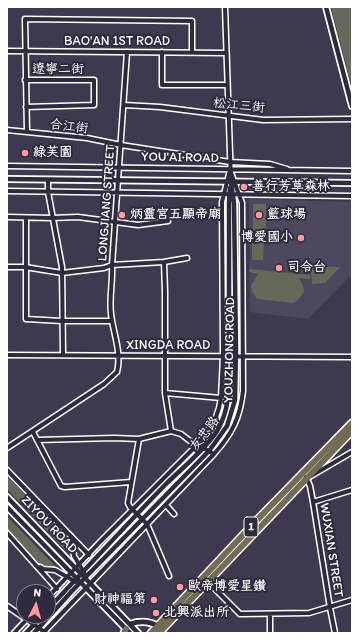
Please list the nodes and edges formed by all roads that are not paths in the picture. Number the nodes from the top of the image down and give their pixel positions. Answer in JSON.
{"nodes":[{"id":1,"x":225,"y":7,"type":"edge"},
{"id":2,"x":326,"y":7,"type":"edge"},
{"id":3,"x":7,"y":51,"type":"edge"},
{"id":4,"x":25,"y":51,"type":"junction"},
{"id":5,"x":127,"y":52,"type":"junction"},
{"id":6,"x":162,"y":52,"type":"junction"},
{"id":7,"x":192,"y":52,"type":"junction"},
{"id":8,"x":226,"y":53,"type":"junction"},
{"id":9,"x":25,"y":80,"type":"junction"},
{"id":10,"x":227,"y":85,"type":"junction"},
{"id":11,"x":124,"y":105,"type":"junction"},
{"id":12,"x":352,"y":106,"type":"edge"},
{"id":13,"x":26,"y":107,"type":"junction"},
{"id":14,"x":228,"y":116,"type":"junction"},
{"id":15,"x":352,"y":119,"type":"edge"},
{"id":16,"x":7,"y":130,"type":"edge"},
{"id":17,"x":27,"y":132,"type":"junction"},
{"id":18,"x":121,"y":145,"type":"junction"},
{"id":19,"x":230,"y":162,"type":"junction"},
{"id":20,"x":7,"y":166,"type":"edge"},
{"id":21,"x":120,"y":169,"type":"junction"},
{"id":22,"x":230,"y":170,"type":"junction"},
{"id":23,"x":293,"y":171,"type":"junction"},
{"id":24,"x":352,"y":172,"type":"edge"},
{"id":25,"x":7,"y":179,"type":"edge"},
{"id":26,"x":48,"y":180,"type":"junction"},
{"id":27,"x":118,"y":181,"type":"junction"},
{"id":28,"x":231,"y":182,"type":"junction"},
{"id":29,"x":352,"y":183,"type":"edge"},
{"id":30,"x":7,"y":191,"type":"edge"},
{"id":31,"x":48,"y":192,"type":"junction"},
{"id":32,"x":117,"y":193,"type":"junction"},
{"id":33,"x":224,"y":194,"type":"junction"},
{"id":34,"x":231,"y":194,"type":"junction"},
{"id":35,"x":240,"y":194,"type":"junction"},
{"id":36,"x":352,"y":196,"type":"edge"},
{"id":37,"x":7,"y":217,"type":"edge"},
{"id":38,"x":26,"y":218,"type":"junction"},
{"id":39,"x":52,"y":218,"type":"junction"},
{"id":40,"x":168,"y":220,"type":"dead end"},
{"id":41,"x":114,"y":221,"type":"junction"},
{"id":42,"x":187,"y":258,"type":"dead end"},
{"id":43,"x":164,"y":262,"type":"junction"},
{"id":44,"x":112,"y":264,"type":"junction"},
{"id":45,"x":7,"y":267,"type":"edge"},
{"id":46,"x":25,"y":267,"type":"junction"},
{"id":47,"x":62,"y":273,"type":"junction"},
{"id":48,"x":62,"y":321,"type":"junction"},
{"id":49,"x":112,"y":321,"type":"junction"},
{"id":50,"x":7,"y":355,"type":"edge"},
{"id":51,"x":63,"y":355,"type":"junction"},
{"id":52,"x":164,"y":355,"type":"junction"},
{"id":53,"x":119,"y":356,"type":"junction"},
{"id":54,"x":223,"y":356,"type":"junction"},
{"id":55,"x":230,"y":356,"type":"junction"},
{"id":56,"x":236,"y":356,"type":"junction"},
{"id":57,"x":242,"y":356,"type":"junction"},
{"id":58,"x":352,"y":357,"type":"edge"},
{"id":59,"x":165,"y":394,"type":"junction"},
{"id":60,"x":221,"y":398,"type":"junction"},
{"id":61,"x":352,"y":423,"type":"edge"},
{"id":62,"x":352,"y":430,"type":"edge"},
{"id":63,"x":171,"y":431,"type":"junction"},
{"id":64,"x":33,"y":432,"type":"junction"},
{"id":65,"x":139,"y":439,"type":"junction"},
{"id":66,"x":37,"y":440,"type":"junction"},
{"id":67,"x":197,"y":445,"type":"junction"},
{"id":68,"x":7,"y":448,"type":"edge"},
{"id":69,"x":203,"y":448,"type":"junction"},
{"id":70,"x":209,"y":451,"type":"junction"},
{"id":71,"x":352,"y":452,"type":"edge"},
{"id":72,"x":214,"y":454,"type":"junction"},
{"id":73,"x":7,"y":470,"type":"edge"},
{"id":74,"x":306,"y":470,"type":"junction"},
{"id":75,"x":306,"y":478,"type":"junction"},
{"id":76,"x":131,"y":482,"type":"junction"},
{"id":77,"x":352,"y":490,"type":"edge"},
{"id":78,"x":7,"y":497,"type":"edge"},
{"id":79,"x":313,"y":502,"type":"junction"},
{"id":80,"x":166,"y":505,"type":"junction"},
{"id":81,"x":7,"y":507,"type":"edge"},
{"id":82,"x":132,"y":510,"type":"junction"},
{"id":83,"x":138,"y":514,"type":"junction"},
{"id":84,"x":174,"y":514,"type":"dead end"},
{"id":85,"x":142,"y":519,"type":"junction"},
{"id":86,"x":147,"y":524,"type":"junction"},
{"id":87,"x":7,"y":533,"type":"edge"},
{"id":88,"x":71,"y":536,"type":"junction"},
{"id":89,"x":89,"y":555,"type":"junction"},
{"id":90,"x":36,"y":565,"type":"junction"},
{"id":91,"x":78,"y":567,"type":"junction"},
{"id":92,"x":71,"y":573,"type":"junction"},
{"id":93,"x":84,"y":575,"type":"junction"},
{"id":94,"x":170,"y":576,"type":"dead end"},
{"id":95,"x":67,"y":578,"type":"junction"},
{"id":96,"x":206,"y":579,"type":"junction"},
{"id":97,"x":75,"y":580,"type":"junction"},
{"id":98,"x":80,"y":583,"type":"junction"},
{"id":99,"x":91,"y":583,"type":"junction"},
{"id":100,"x":86,"y":588,"type":"junction"},
{"id":101,"x":57,"y":589,"type":"joint"},
{"id":102,"x":56,"y":600,"type":"edge"},
{"id":103,"x":352,"y":600,"type":"edge"},
{"id":104,"x":7,"y":606,"type":"edge"},
{"id":105,"x":330,"y":608,"type":"junction"},
{"id":106,"x":16,"y":613,"type":"edge"},
{"id":107,"x":270,"y":614,"type":"junction"},
{"id":108,"x":22,"y":624,"type":"edge"},
{"id":109,"x":33,"y":625,"type":"joint"},
{"id":110,"x":38,"y":628,"type":"junction"},
{"id":111,"x":127,"y":630,"type":"edge"},
{"id":112,"x":160,"y":630,"type":"edge"},
{"id":113,"x":14,"y":633,"type":"edge"},
{"id":114,"x":26,"y":633,"type":"edge"},
{"id":115,"x":34,"y":633,"type":"edge"},
{"id":116,"x":44,"y":633,"type":"edge"},
{"id":117,"x":138,"y":633,"type":"edge"},
{"id":118,"x":151,"y":633,"type":"edge"},
{"id":119,"x":270,"y":633,"type":"edge"},
{"id":120,"x":335,"y":633,"type":"edge"}],
"edges":[{"from":1,"to":8,"type":"street"},
{"from":2,"to":12,"type":"street"},
{"from":3,"to":4,"type":"street","name":"BAO'AN 1ST ROAD"},
{"from":4,"to":5,"type":"street","name":"BAO'AN 1ST ROAD"},
{"from":4,"to":7,"type":"street"},
{"from":4,"to":9,"type":"street"},
{"from":5,"to":6,"type":"street","name":"BAO'AN 1ST ROAD"},
{"from":5,"to":11,"type":"street","name":"LONGJIANG STREET"},
{"from":6,"to":7,"type":"street","name":"BAO'AN 1ST ROAD"},
{"from":6,"to":10,"type":"street"},
{"from":7,"to":8,"type":"street","name":"BAO'AN 1ST ROAD"},
{"from":8,"to":10,"type":"street"},
{"from":9,"to":13,"type":"street"},
{"from":9,"to":13,"type":"street","name":"遼寧二街"},
{"from":10,"to":14,"type":"street"},
{"from":11,"to":14,"type":"street","name":"松江三街"},
{"from":11,"to":18,"type":"street","name":"LONGJIANG STREET"},
{"from":13,"to":17,"type":"street"},
{"from":14,"to":15,"type":"street","name":"松江三街"},
{"from":14,"to":19,"type":"street"},
{"from":16,"to":17,"type":"street","name":"合江街"},
{"from":17,"to":18,"type":"street","name":"合江街"},
{"from":18,"to":19,"type":"street","name":"合江街"},
{"from":18,"to":21,"type":"street","name":"LONGJIANG STREET"},
{"from":19,"to":22,"type":"street"},
{"from":19,"to":23,"type":"street","name":"合江街"},
{"from":20,"to":21,"type":"street","name":"YOU'AI ROAD"},
{"from":21,"to":22,"type":"street","name":"YOU'AI ROAD"},
{"from":21,"to":27,"type":"street","name":"LONGJIANG STREET"},
{"from":22,"to":23,"type":"street","name":"YOU'AI ROAD"},
{"from":22,"to":28,"type":"street"},
{"from":23,"to":24,"type":"street","name":"YOU'AI ROAD"},
{"from":25,"to":26,"type":"street","name":"YOU'AI ROAD"},
{"from":26,"to":27,"type":"street","name":"YOU'AI ROAD"},
{"from":26,"to":31,"type":"street"},
{"from":27,"to":28,"type":"street","name":"YOU'AI ROAD"},
{"from":27,"to":32,"type":"street","name":"LONGJIANG STREET"},
{"from":28,"to":29,"type":"street","name":"YOU'AI ROAD"},
{"from":28,"to":33,"type":"street","name":"YOUZHONG ROAD"},
{"from":28,"to":34,"type":"street","name":"YOUZHONG ROAD"},
{"from":28,"to":35,"type":"street","name":"YOUZHONG ROAD"},
{"from":30,"to":31,"type":"street"},
{"from":31,"to":32,"type":"street"},
{"from":31,"to":39,"type":"street"},
{"from":32,"to":33,"type":"street"},
{"from":32,"to":41,"type":"street","name":"LONGJIANG STREET"},
{"from":33,"to":34,"type":"street"},
{"from":33,"to":54,"type":"street","name":"YOUZHONG ROAD"},
{"from":34,"to":35,"type":"street"},
{"from":34,"to":55,"type":"street","name":"YOUZHONG ROAD"},
{"from":34,"to":56,"type":"street","name":"友忠路"},
{"from":35,"to":36,"type":"street"},
{"from":35,"to":57,"type":"street","name":"YOUZHONG ROAD"},
{"from":37,"to":38,"type":"street"},
{"from":38,"to":39,"type":"street"},
{"from":38,"to":46,"type":"street"},
{"from":39,"to":41,"type":"street"},
{"from":39,"to":47,"type":"street"},
{"from":40,"to":41,"type":"street"},
{"from":41,"to":44,"type":"street","name":"LONGJIANG STREET"},
{"from":42,"to":43,"type":"street"},
{"from":43,"to":44,"type":"street"},
{"from":43,"to":52,"type":"street"},
{"from":44,"to":47,"type":"street"},
{"from":44,"to":49,"type":"street","name":"LONGJIANG STREET"},
{"from":45,"to":46,"type":"street"},
{"from":46,"to":47,"type":"street"},
{"from":46,"to":48,"type":"street"},
{"from":47,"to":48,"type":"street"},
{"from":48,"to":49,"type":"street"},
{"from":48,"to":51,"type":"street"},
{"from":49,"to":53,"type":"street","name":"LONGJIANG STREET"},
{"from":50,"to":51,"type":"street","name":"XINGDA ROAD"},
{"from":51,"to":53,"type":"street","name":"XINGDA ROAD"},
{"from":52,"to":53,"type":"street","name":"XINGDA ROAD"},
{"from":52,"to":54,"type":"street","name":"XINGDA ROAD"},
{"from":52,"to":59,"type":"street"},
{"from":53,"to":64,"type":"street"},
{"from":54,"to":55,"type":"street","name":"XINGDA ROAD"},
{"from":54,"to":60,"type":"street","name":"YOUZHONG ROAD"},
{"from":55,"to":56,"type":"street","name":"XINGDA ROAD"},
{"from":55,"to":69,"type":"street","name":"YOUZHONG ROAD"},
{"from":56,"to":57,"type":"street","name":"XINGDA ROAD"},
{"from":56,"to":70,"type":"street","name":"友忠路"},
{"from":57,"to":58,"type":"street","name":"XINGDA ROAD"},
{"from":57,"to":72,"type":"street","name":"YOUZHONG ROAD"},
{"from":59,"to":60,"type":"street"},
{"from":59,"to":63,"type":"street"},
{"from":60,"to":67,"type":"street","name":"友忠路"},
{"from":61,"to":74,"type":"main road","number":"1"},
{"from":62,"to":75,"type":"main road","number":"1"},
{"from":63,"to":65,"type":"street"},
{"from":63,"to":67,"type":"street"},
{"from":64,"to":66,"type":"street"},
{"from":64,"to":68,"type":"street"},
{"from":65,"to":66,"type":"street"},
{"from":65,"to":76,"type":"street"},
{"from":66,"to":76,"type":"street"},
{"from":67,"to":69,"type":"street"},
{"from":67,"to":82,"type":"street"},
{"from":69,"to":70,"type":"street"},
{"from":69,"to":83,"type":"street","name":"YOUZHONG ROAD"},
{"from":70,"to":72,"type":"street"},
{"from":70,"to":85,"type":"street","name":"友忠路"},
{"from":71,"to":75,"type":"street"},
{"from":72,"to":80,"type":"street","name":"YOUZHONG ROAD"},
{"from":73,"to":88,"type":"street","name":"ZIYOU ROAD"},
{"from":74,"to":75,"type":"street","name":"WUXIAN STREET"},
{"from":74,"to":96,"type":"main road","number":"1"},
{"from":75,"to":79,"type":"street","name":"WUXIAN STREET"},
{"from":75,"to":96,"type":"main road","number":"1"},
{"from":76,"to":82,"type":"street"},
{"from":77,"to":79,"type":"street"},
{"from":78,"to":91,"type":"street","name":"ZIYOU ROAD"},
{"from":79,"to":105,"type":"street","name":"WUXIAN STREET"},
{"from":80,"to":84,"type":"street"},
{"from":80,"to":86,"type":"street","name":"YOUZHONG ROAD"},
{"from":81,"to":92,"type":"street","name":"ZIYOU ROAD"},
{"from":82,"to":83,"type":"street"},
{"from":82,"to":89,"type":"street"},
{"from":83,"to":85,"type":"street"},
{"from":83,"to":93,"type":"street","name":"YOUZHONG ROAD"},
{"from":85,"to":86,"type":"street"},
{"from":85,"to":93,"type":"street","name":"友忠路"},
{"from":86,"to":94,"type":"street"},
{"from":86,"to":99,"type":"street","name":"YOUZHONG ROAD"},
{"from":87,"to":90,"type":"street"},
{"from":88,"to":89,"type":"street","name":"ZIYOU ROAD"},
{"from":88,"to":91,"type":"street","name":"ZIYOU ROAD"},
{"from":89,"to":91,"type":"street"},
{"from":90,"to":95,"type":"street","name":"ZIYOU ROAD"},
{"from":90,"to":101,"type":"street"},
{"from":91,"to":92,"type":"street"},
{"from":91,"to":93,"type":"street"},
{"from":92,"to":95,"type":"street"},
{"from":92,"to":97,"type":"street","name":"ZIYOU ROAD"},
{"from":93,"to":97,"type":"street","name":"友忠路"},
{"from":93,"to":98,"type":"street","name":"友忠路"},
{"from":93,"to":99,"type":"street"},
{"from":95,"to":97,"type":"street","name":"ZIYOU ROAD"},
{"from":95,"to":101,"type":"street"},
{"from":96,"to":107,"type":"street"},
{"from":96,"to":112,"type":"main road","number":"1"},
{"from":97,"to":98,"type":"street","name":"ZIYOU ROAD"},
{"from":97,"to":102,"type":"street"},
{"from":98,"to":100,"type":"street","name":"ZIYOU ROAD"},
{"from":98,"to":110,"type":"street","name":"友忠路"},
{"from":99,"to":100,"type":"street","name":"YOUZHONG ROAD"},
{"from":99,"to":111,"type":"street"},
{"from":100,"to":111,"type":"street"},
{"from":100,"to":116,"type":"street","name":"YOUZHONG ROAD"},
{"from":103,"to":105,"type":"street"},
{"from":104,"to":106,"type":"street"},
{"from":105,"to":107,"type":"street"},
{"from":105,"to":120,"type":"street","name":"WUXIAN STREET"},
{"from":107,"to":119,"type":"street"},
{"from":108,"to":113,"type":"street"},
{"from":109,"to":110,"type":"street"},
{"from":109,"to":114,"type":"street"},
{"from":110,"to":115,"type":"street","name":"友忠路"},
{"from":110,"to":116,"type":"street"},
{"from":111,"to":112,"type":"street"},
{"from":111,"to":117,"type":"street"},
{"from":112,"to":118,"type":"main road","number":"1"}]}
